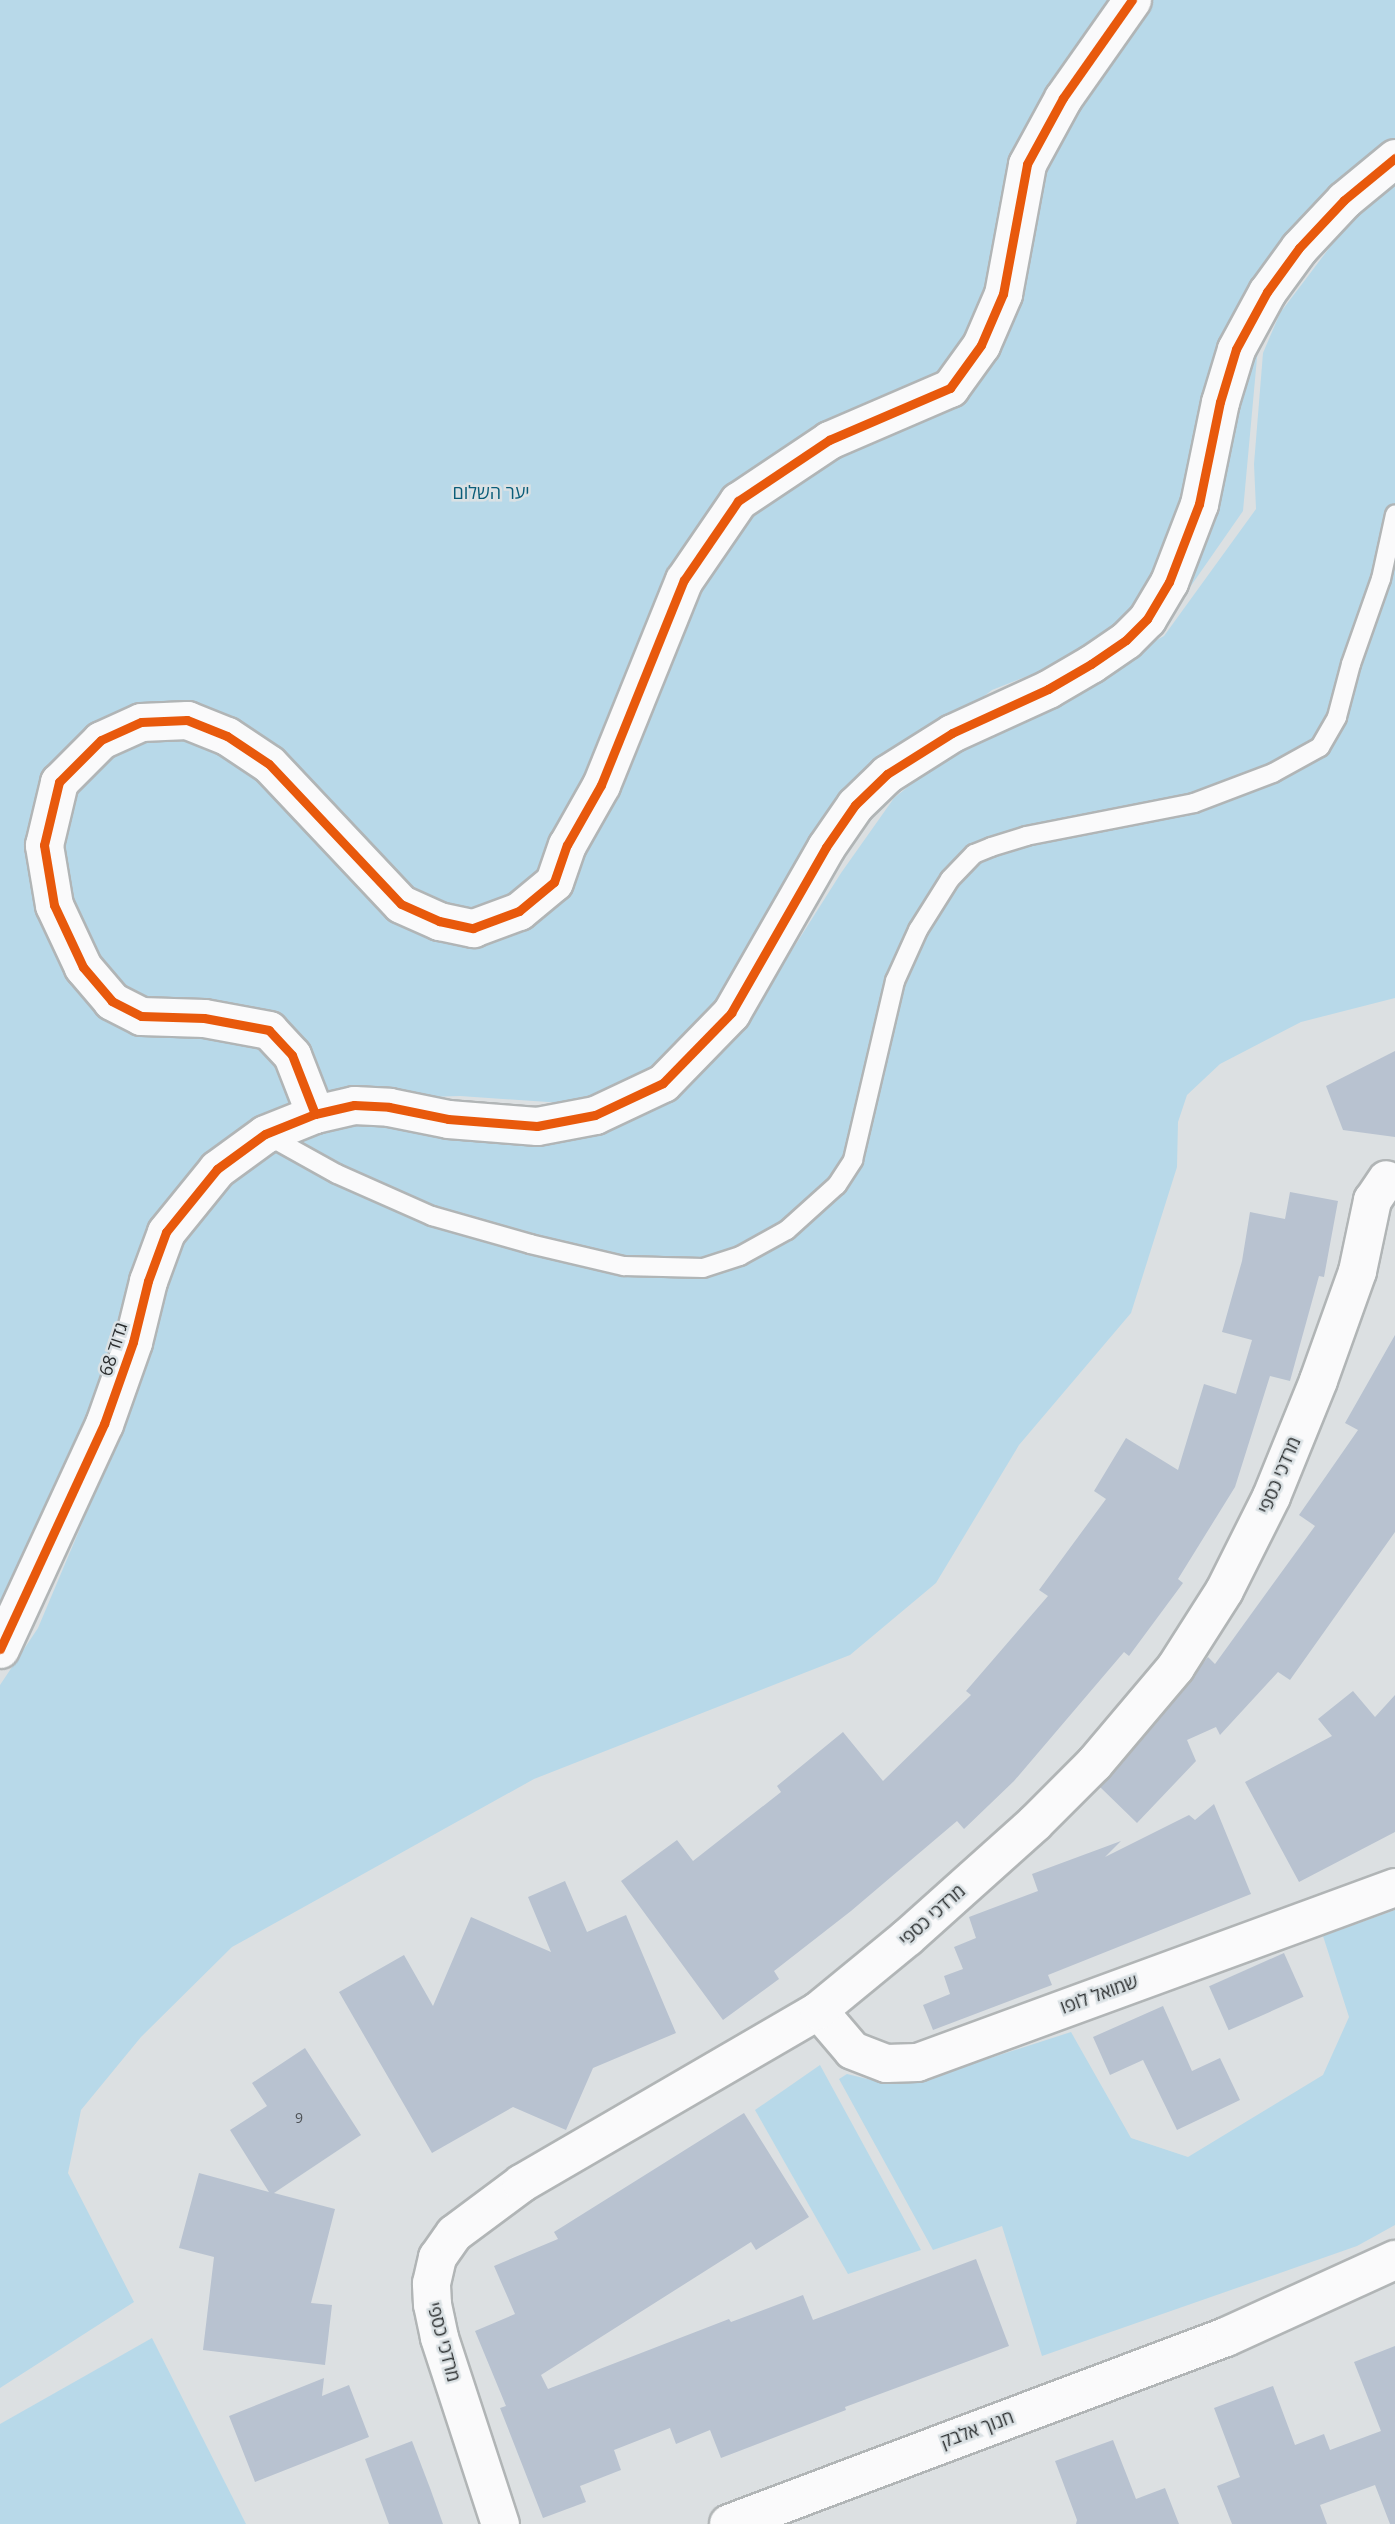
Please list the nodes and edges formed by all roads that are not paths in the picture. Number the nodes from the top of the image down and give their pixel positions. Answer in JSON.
{"nodes":[{"id":1,"x":1132,"y":0,"type":"edge"},
{"id":2,"x":1395,"y":158,"type":"edge"},
{"id":3,"x":1395,"y":515,"type":"edge"},
{"id":4,"x":315,"y":1114,"type":"junction"},
{"id":5,"x":265,"y":1133,"type":"junction"},
{"id":6,"x":1385,"y":1179,"type":"dead end"},
{"id":7,"x":0,"y":1649,"type":"edge"},
{"id":8,"x":1395,"y":1887,"type":"edge"},
{"id":9,"x":818,"y":2010,"type":"junction"},
{"id":10,"x":1395,"y":2260,"type":"edge"},
{"id":11,"x":1395,"y":2288,"type":"edge"},
{"id":12,"x":1226,"y":2337,"type":"junction"},
{"id":13,"x":500,"y":2524,"type":"edge"},
{"id":14,"x":729,"y":2524,"type":"edge"}],
"edges":[{"from":1,"to":4,"type":"street"},
{"from":2,"to":4,"type":"street","name":"גדוד 68"},
{"from":3,"to":5,"type":"lane"},
{"from":4,"to":5,"type":"street","name":"גדוד 68"},
{"from":5,"to":7,"type":"street","name":"גדוד 68"},
{"from":6,"to":9,"type":"street","name":"מרדכי כספי"},
{"from":8,"to":9,"type":"street","name":"שמואל לופו"},
{"from":9,"to":13,"type":"street","name":"מרדכי כספי"},
{"from":10,"to":12,"type":"street","name":"חנוך אלבק"},
{"from":11,"to":12,"type":"street","name":"חנוך אלבק"},
{"from":12,"to":14,"type":"street","name":"חנוך אלבק"}]}
